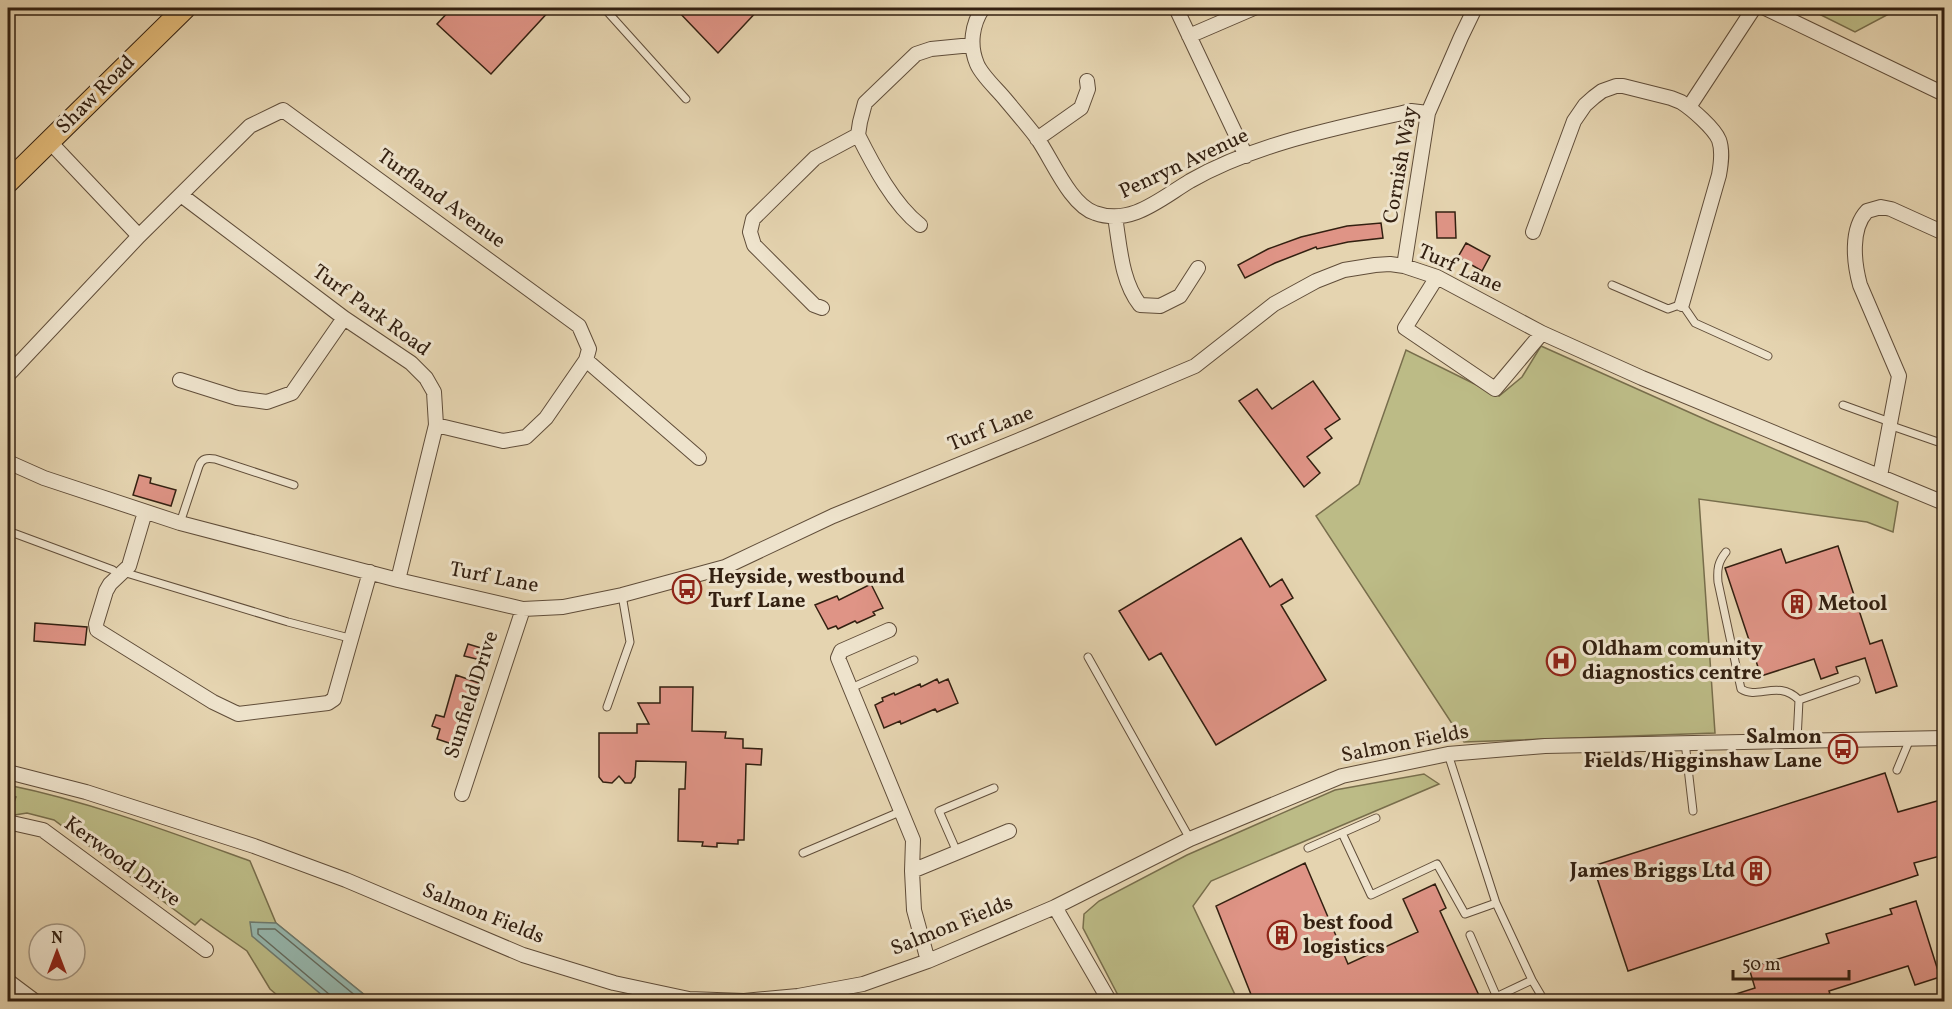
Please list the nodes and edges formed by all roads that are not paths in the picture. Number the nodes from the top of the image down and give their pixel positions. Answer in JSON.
{"nodes":[{"id":1,"x":185,"y":8,"type":"edge"},
{"id":2,"x":604,"y":8,"type":"edge"},
{"id":3,"x":983,"y":8,"type":"edge"},
{"id":4,"x":1176,"y":8,"type":"edge"},
{"id":5,"x":1254,"y":8,"type":"edge"},
{"id":6,"x":1475,"y":8,"type":"edge"},
{"id":7,"x":1754,"y":8,"type":"edge"},
{"id":8,"x":1765,"y":8,"type":"edge"},
{"id":9,"x":1189,"y":36,"type":"junction"},
{"id":10,"x":972,"y":45,"type":"junction"},
{"id":11,"x":1087,"y":81,"type":"dead end"},
{"id":12,"x":1944,"y":94,"type":"edge"},
{"id":13,"x":686,"y":99,"type":"dead end"},
{"id":14,"x":1689,"y":107,"type":"junction"},
{"id":15,"x":1428,"y":113,"type":"junction"},
{"id":16,"x":858,"y":135,"type":"junction"},
{"id":17,"x":1037,"y":139,"type":"junction"},
{"id":18,"x":53,"y":145,"type":"junction"},
{"id":19,"x":1246,"y":156,"type":"junction"},
{"id":20,"x":8,"y":182,"type":"edge"},
{"id":21,"x":182,"y":195,"type":"junction"},
{"id":22,"x":1115,"y":217,"type":"junction"},
{"id":23,"x":920,"y":225,"type":"dead end"},
{"id":24,"x":1533,"y":232,"type":"dead end"},
{"id":25,"x":1944,"y":233,"type":"edge"},
{"id":26,"x":139,"y":236,"type":"junction"},
{"id":27,"x":1404,"y":266,"type":"junction"},
{"id":28,"x":1198,"y":268,"type":"dead end"},
{"id":29,"x":1437,"y":277,"type":"junction"},
{"id":30,"x":1612,"y":285,"type":"dead end"},
{"id":31,"x":1682,"y":304,"type":"junction"},
{"id":32,"x":822,"y":308,"type":"dead end"},
{"id":33,"x":344,"y":318,"type":"junction"},
{"id":34,"x":1542,"y":333,"type":"junction"},
{"id":35,"x":1768,"y":356,"type":"dead end"},
{"id":36,"x":586,"y":360,"type":"junction"},
{"id":37,"x":8,"y":375,"type":"edge"},
{"id":38,"x":180,"y":380,"type":"dead end"},
{"id":39,"x":1843,"y":405,"type":"dead end"},
{"id":40,"x":1890,"y":424,"type":"junction"},
{"id":41,"x":436,"y":425,"type":"junction"},
{"id":42,"x":1938,"y":442,"type":"dead end"},
{"id":43,"x":699,"y":458,"type":"dead end"},
{"id":44,"x":8,"y":462,"type":"edge"},
{"id":45,"x":1880,"y":476,"type":"junction"},
{"id":46,"x":294,"y":485,"type":"dead end"},
{"id":47,"x":1944,"y":503,"type":"edge"},
{"id":48,"x":145,"y":512,"type":"junction"},
{"id":49,"x":180,"y":523,"type":"junction"},
{"id":50,"x":8,"y":531,"type":"edge"},
{"id":51,"x":1726,"y":552,"type":"dead end"},
{"id":52,"x":118,"y":571,"type":"junction"},
{"id":53,"x":370,"y":572,"type":"junction"},
{"id":54,"x":398,"y":580,"type":"junction"},
{"id":55,"x":622,"y":595,"type":"junction"},
{"id":56,"x":523,"y":609,"type":"junction"},
{"id":57,"x":889,"y":630,"type":"dead end"},
{"id":58,"x":353,"y":639,"type":"junction"},
{"id":59,"x":1088,"y":657,"type":"dead end"},
{"id":60,"x":914,"y":660,"type":"dead end"},
{"id":61,"x":1856,"y":681,"type":"dead end"},
{"id":62,"x":851,"y":688,"type":"junction"},
{"id":63,"x":1799,"y":700,"type":"junction"},
{"id":64,"x":607,"y":707,"type":"dead end"},
{"id":65,"x":1944,"y":736,"type":"edge"},
{"id":66,"x":1915,"y":738,"type":"junction"},
{"id":67,"x":1797,"y":740,"type":"junction"},
{"id":68,"x":1686,"y":742,"type":"junction"},
{"id":69,"x":1448,"y":754,"type":"junction"},
{"id":70,"x":1897,"y":770,"type":"dead end"},
{"id":71,"x":8,"y":772,"type":"edge"},
{"id":72,"x":994,"y":788,"type":"dead end"},
{"id":73,"x":462,"y":794,"type":"dead end"},
{"id":74,"x":902,"y":811,"type":"junction"},
{"id":75,"x":1694,"y":811,"type":"dead end"},
{"id":76,"x":1377,"y":818,"type":"dead end"},
{"id":77,"x":8,"y":826,"type":"edge"},
{"id":78,"x":1010,"y":831,"type":"dead end"},
{"id":79,"x":1342,"y":833,"type":"junction"},
{"id":80,"x":1190,"y":839,"type":"junction"},
{"id":81,"x":1308,"y":848,"type":"dead end"},
{"id":82,"x":957,"y":852,"type":"junction"},
{"id":83,"x":804,"y":853,"type":"dead end"},
{"id":84,"x":912,"y":871,"type":"junction"},
{"id":85,"x":1496,"y":903,"type":"junction"},
{"id":86,"x":1055,"y":907,"type":"junction"},
{"id":87,"x":1470,"y":935,"type":"dead end"},
{"id":88,"x":206,"y":950,"type":"dead end"},
{"id":89,"x":928,"y":961,"type":"junction"},
{"id":90,"x":1532,"y":980,"type":"junction"},
{"id":91,"x":8,"y":981,"type":"edge"},
{"id":92,"x":797,"y":999,"type":"edge"},
{"id":93,"x":1497,"y":999,"type":"edge"},
{"id":94,"x":36,"y":1002,"type":"edge"},
{"id":95,"x":1110,"y":1002,"type":"edge"},
{"id":96,"x":1545,"y":1002,"type":"edge"}],
"edges":[{"from":1,"to":18,"type":"main road","name":"Shaw Road"},
{"from":2,"to":13,"type":"lane"},
{"from":3,"to":10,"type":"street"},
{"from":4,"to":9,"type":"street"},
{"from":5,"to":9,"type":"street"},
{"from":6,"to":15,"type":"street","name":"Cornish Way"},
{"from":7,"to":14,"type":"street"},
{"from":8,"to":12,"type":"street"},
{"from":9,"to":19,"type":"street"},
{"from":10,"to":16,"type":"street"},
{"from":10,"to":17,"type":"street","name":"Penryn Avenue"},
{"from":11,"to":17,"type":"street"},
{"from":14,"to":24,"type":"street"},
{"from":14,"to":31,"type":"street"},
{"from":15,"to":19,"type":"street","name":"Penryn Avenue"},
{"from":15,"to":27,"type":"street","name":"Cornish Way"},
{"from":16,"to":23,"type":"street"},
{"from":16,"to":32,"type":"street"},
{"from":17,"to":22,"type":"street","name":"Penryn Avenue"},
{"from":18,"to":20,"type":"main road","name":"Shaw Road"},
{"from":18,"to":26,"type":"street"},
{"from":19,"to":22,"type":"street","name":"Penryn Avenue"},
{"from":21,"to":26,"type":"street","name":"Turfland Avenue"},
{"from":21,"to":33,"type":"street","name":"Turf Park Road"},
{"from":21,"to":36,"type":"street","name":"Turfland Avenue"},
{"from":22,"to":28,"type":"street"},
{"from":25,"to":40,"type":"street"},
{"from":26,"to":37,"type":"street","name":"Turfland Avenue"},
{"from":27,"to":29,"type":"street","name":"Turf Lane"},
{"from":27,"to":55,"type":"street","name":"Turf Lane"},
{"from":29,"to":34,"type":"street","name":"Turf Lane"},
{"from":29,"to":34,"type":"street"},
{"from":30,"to":31,"type":"lane"},
{"from":31,"to":35,"type":"lane"},
{"from":33,"to":38,"type":"street"},
{"from":33,"to":41,"type":"street","name":"Turf Park Road"},
{"from":34,"to":45,"type":"street","name":"Turf Lane"},
{"from":36,"to":41,"type":"street"},
{"from":36,"to":43,"type":"street"},
{"from":39,"to":40,"type":"lane"},
{"from":40,"to":42,"type":"lane"},
{"from":40,"to":45,"type":"street"},
{"from":41,"to":54,"type":"street","name":"Turf Park Road"},
{"from":44,"to":48,"type":"street","name":"Turf Lane"},
{"from":45,"to":47,"type":"street","name":"Turf Lane"},
{"from":46,"to":49,"type":"lane"},
{"from":48,"to":49,"type":"street","name":"Turf Lane"},
{"from":48,"to":52,"type":"street"},
{"from":49,"to":53,"type":"street","name":"Turf Lane"},
{"from":50,"to":52,"type":"lane"},
{"from":51,"to":63,"type":"lane"},
{"from":52,"to":58,"type":"lane"},
{"from":52,"to":58,"type":"street"},
{"from":53,"to":54,"type":"street","name":"Turf Lane"},
{"from":53,"to":58,"type":"street"},
{"from":54,"to":56,"type":"street","name":"Turf Lane"},
{"from":55,"to":56,"type":"street","name":"Turf Lane"},
{"from":55,"to":64,"type":"lane"},
{"from":56,"to":73,"type":"street","name":"Sunfield Drive"},
{"from":57,"to":62,"type":"street"},
{"from":59,"to":80,"type":"lane"},
{"from":60,"to":62,"type":"lane"},
{"from":61,"to":63,"type":"lane"},
{"from":62,"to":74,"type":"street"},
{"from":63,"to":67,"type":"lane"},
{"from":65,"to":66,"type":"street","name":"Salmon Fields"},
{"from":66,"to":67,"type":"street","name":"Salmon Fields"},
{"from":66,"to":70,"type":"lane"},
{"from":67,"to":68,"type":"street","name":"Salmon Fields"},
{"from":68,"to":69,"type":"street","name":"Salmon Fields"},
{"from":68,"to":75,"type":"lane"},
{"from":69,"to":80,"type":"street","name":"Salmon Fields"},
{"from":69,"to":85,"type":"lane"},
{"from":71,"to":92,"type":"street","name":"Salmon Fields"},
{"from":72,"to":82,"type":"lane"},
{"from":74,"to":83,"type":"lane"},
{"from":74,"to":84,"type":"street"},
{"from":76,"to":79,"type":"lane"},
{"from":77,"to":88,"type":"street","name":"Kerwood Drive"},
{"from":78,"to":82,"type":"street"},
{"from":79,"to":81,"type":"lane"},
{"from":79,"to":85,"type":"lane"},
{"from":80,"to":86,"type":"street","name":"Salmon Fields"},
{"from":82,"to":84,"type":"street"},
{"from":84,"to":89,"type":"street"},
{"from":85,"to":90,"type":"lane"},
{"from":86,"to":89,"type":"street","name":"Salmon Fields"},
{"from":86,"to":95,"type":"street"},
{"from":87,"to":93,"type":"lane"},
{"from":89,"to":92,"type":"street","name":"Salmon Fields"},
{"from":90,"to":93,"type":"lane"},
{"from":90,"to":96,"type":"lane"},
{"from":91,"to":94,"type":"street"}]}
